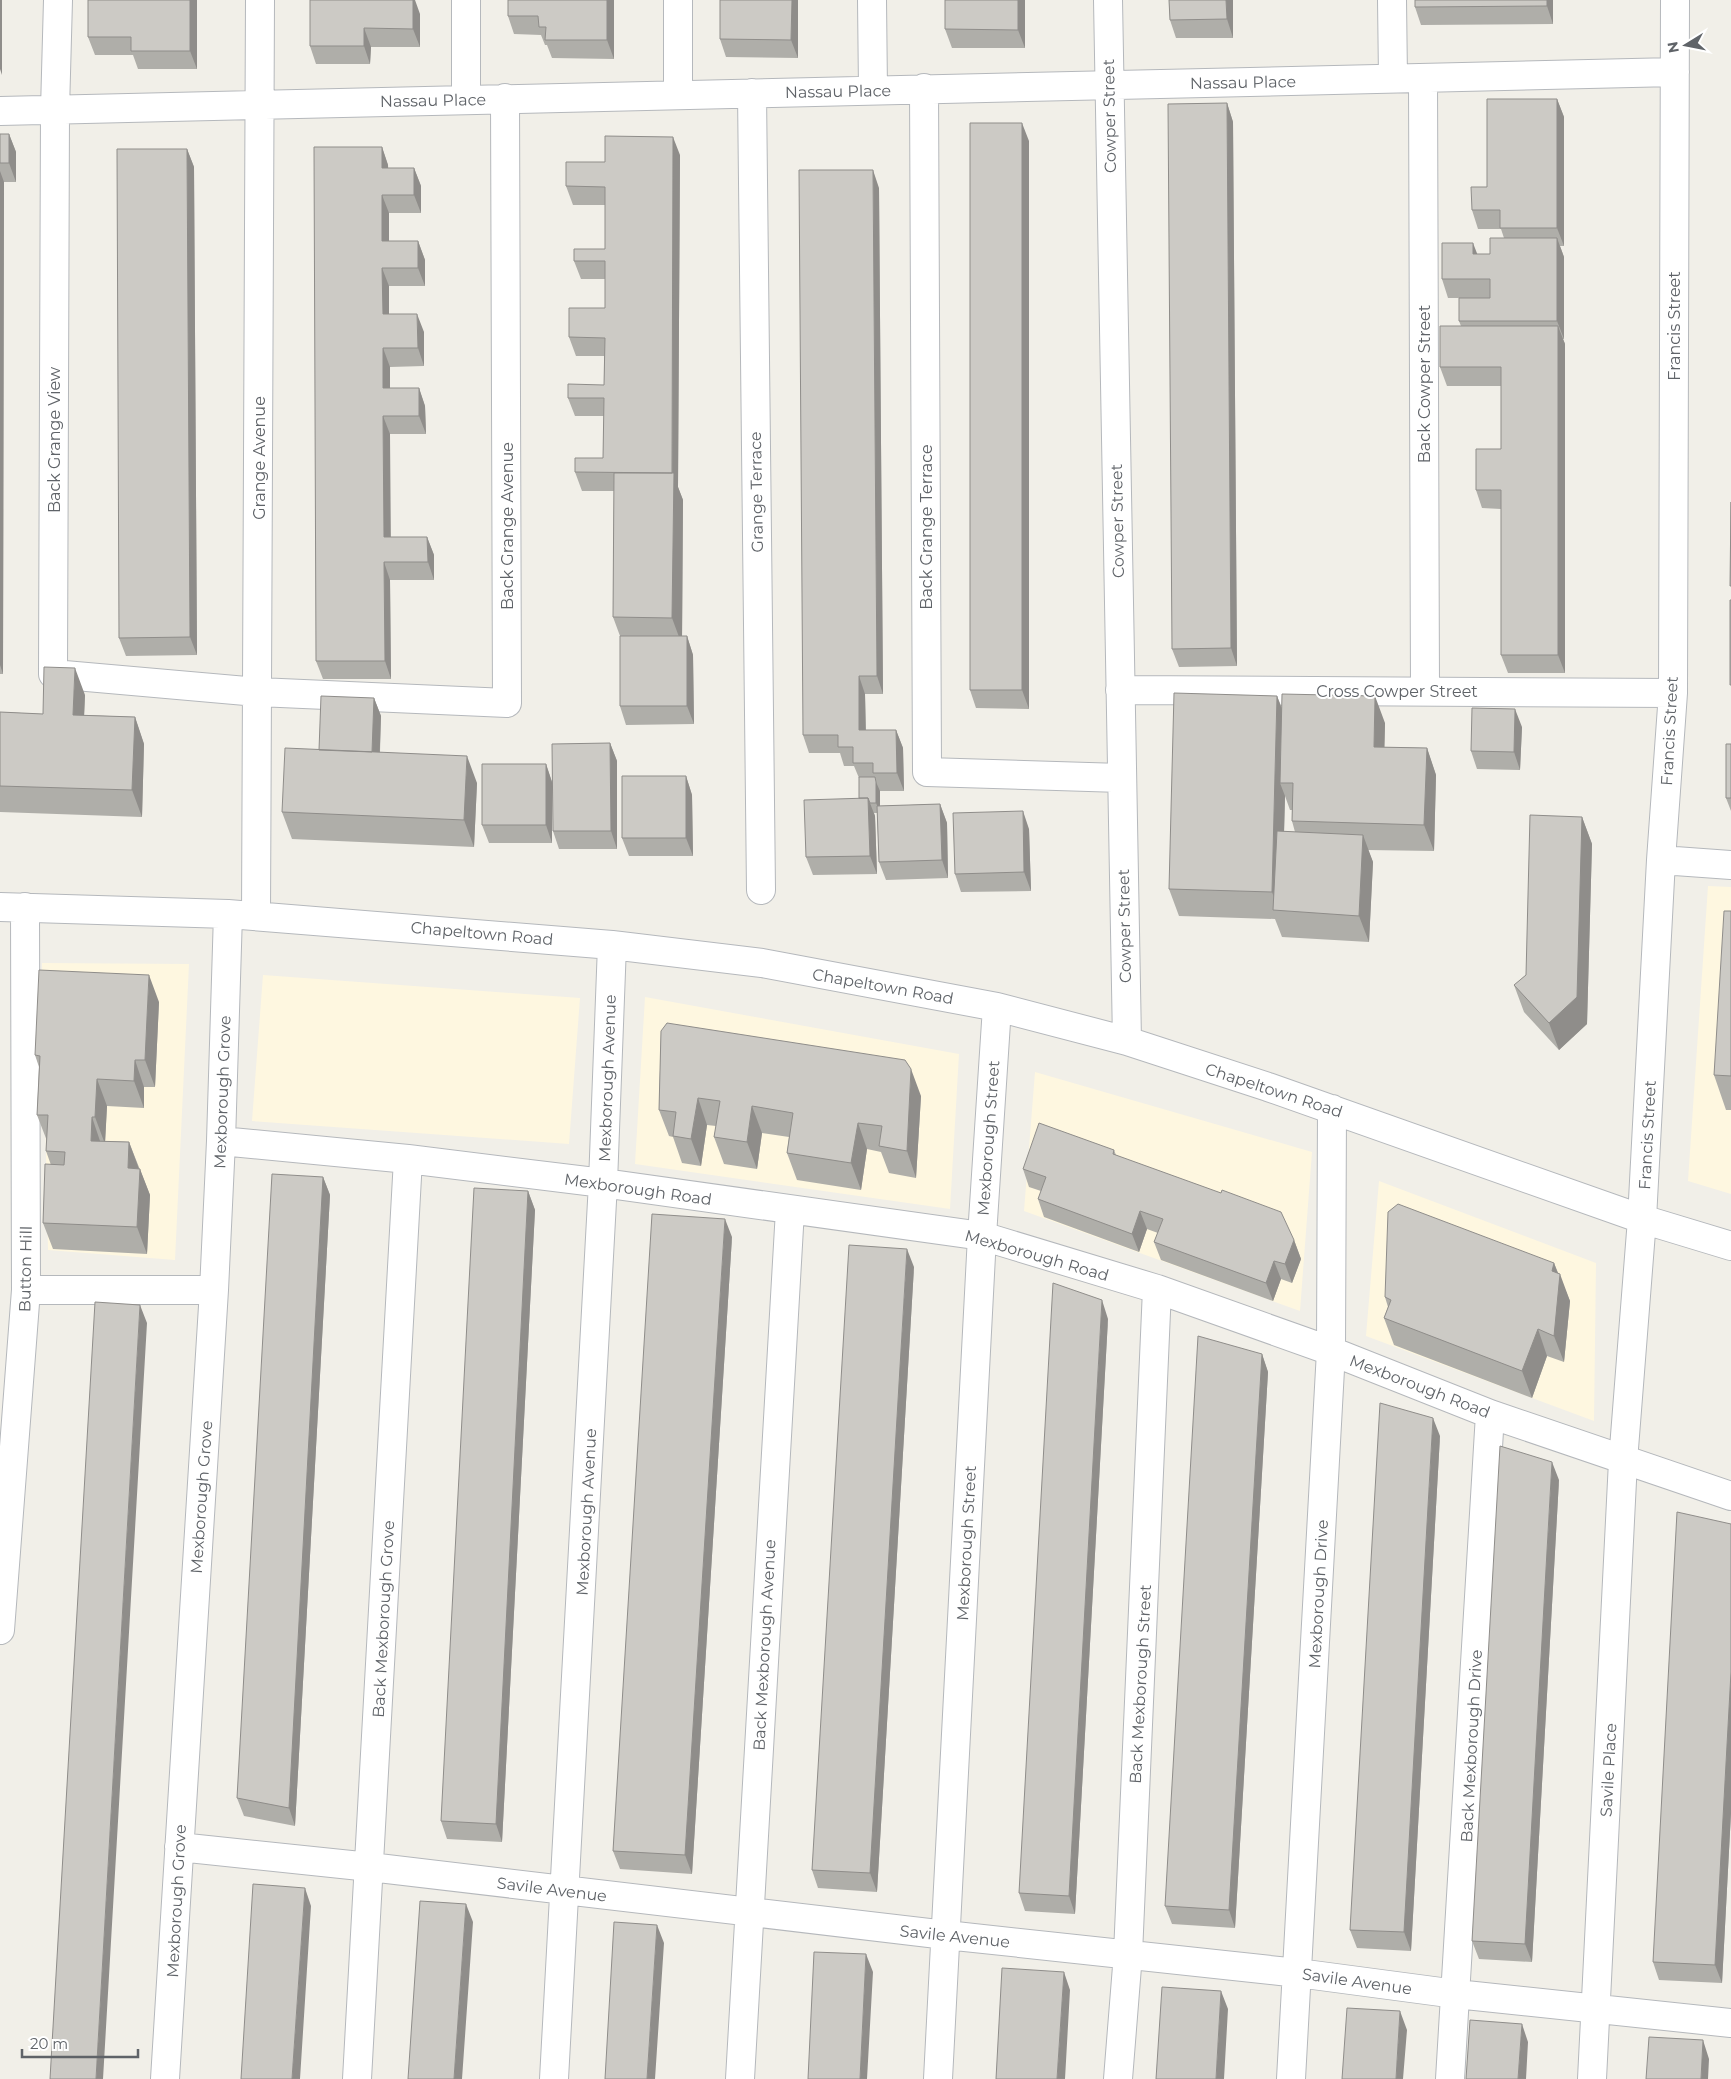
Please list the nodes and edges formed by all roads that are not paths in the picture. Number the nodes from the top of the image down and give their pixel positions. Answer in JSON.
{"nodes":[{"id":1,"x":58,"y":0,"type":"edge"},
{"id":2,"x":260,"y":0,"type":"edge"},
{"id":3,"x":466,"y":0,"type":"edge"},
{"id":4,"x":678,"y":0,"type":"edge"},
{"id":5,"x":872,"y":0,"type":"edge"},
{"id":6,"x":1108,"y":0,"type":"edge"},
{"id":7,"x":1392,"y":0,"type":"edge"},
{"id":8,"x":1675,"y":0,"type":"edge"},
{"id":9,"x":1675,"y":72,"type":"junction"},
{"id":10,"x":1393,"y":78,"type":"junction"},
{"id":11,"x":1423,"y":78,"type":"junction"},
{"id":12,"x":1108,"y":85,"type":"junction"},
{"id":13,"x":924,"y":88,"type":"junction"},
{"id":14,"x":873,"y":90,"type":"junction"},
{"id":15,"x":752,"y":93,"type":"junction"},
{"id":16,"x":678,"y":95,"type":"junction"},
{"id":17,"x":505,"y":98,"type":"junction"},
{"id":18,"x":466,"y":99,"type":"junction"},
{"id":19,"x":261,"y":104,"type":"junction"},
{"id":20,"x":55,"y":110,"type":"junction"},
{"id":21,"x":0,"y":111,"type":"edge"},
{"id":22,"x":1120,"y":690,"type":"junction"},
{"id":23,"x":1426,"y":690,"type":"junction"},
{"id":24,"x":258,"y":692,"type":"junction"},
{"id":25,"x":1673,"y":693,"type":"junction"},
{"id":26,"x":1121,"y":778,"type":"junction"},
{"id":27,"x":1661,"y":860,"type":"junction"},
{"id":28,"x":1731,"y":865,"type":"edge"},
{"id":29,"x":761,"y":890,"type":"dead end"},
{"id":30,"x":13,"y":907,"type":"edge"},
{"id":31,"x":228,"y":914,"type":"junction"},
{"id":32,"x":256,"y":916,"type":"junction"},
{"id":33,"x":612,"y":945,"type":"junction"},
{"id":34,"x":997,"y":1007,"type":"junction"},
{"id":35,"x":1127,"y":1041,"type":"junction"},
{"id":36,"x":1332,"y":1109,"type":"junction"},
{"id":37,"x":221,"y":1141,"type":"junction"},
{"id":38,"x":408,"y":1159,"type":"junction"},
{"id":39,"x":603,"y":1183,"type":"junction"},
{"id":40,"x":790,"y":1210,"type":"junction"},
{"id":41,"x":1642,"y":1219,"type":"junction"},
{"id":42,"x":982,"y":1236,"type":"junction"},
{"id":43,"x":1731,"y":1246,"type":"edge"},
{"id":44,"x":1157,"y":1289,"type":"junction"},
{"id":45,"x":26,"y":1290,"type":"junction"},
{"id":46,"x":214,"y":1290,"type":"junction"},
{"id":47,"x":1331,"y":1351,"type":"junction"},
{"id":48,"x":1490,"y":1414,"type":"junction"},
{"id":49,"x":1623,"y":1461,"type":"junction"},
{"id":50,"x":1731,"y":1496,"type":"edge"},
{"id":51,"x":0,"y":1630,"type":"edge"},
{"id":52,"x":179,"y":1847,"type":"junction"},
{"id":53,"x":370,"y":1867,"type":"junction"},
{"id":54,"x":566,"y":1891,"type":"junction"},
{"id":55,"x":748,"y":1912,"type":"junction"},
{"id":56,"x":946,"y":1935,"type":"junction"},
{"id":57,"x":1128,"y":1954,"type":"junction"},
{"id":58,"x":1298,"y":1972,"type":"junction"},
{"id":59,"x":1456,"y":1994,"type":"junction"},
{"id":60,"x":1597,"y":2009,"type":"junction"},
{"id":61,"x":1731,"y":2023,"type":"edge"},
{"id":62,"x":165,"y":2079,"type":"edge"},
{"id":63,"x":357,"y":2079,"type":"edge"},
{"id":64,"x":554,"y":2079,"type":"edge"},
{"id":65,"x":740,"y":2079,"type":"edge"},
{"id":66,"x":938,"y":2079,"type":"edge"},
{"id":67,"x":1118,"y":2079,"type":"edge"},
{"id":68,"x":1291,"y":2079,"type":"edge"},
{"id":69,"x":1450,"y":2079,"type":"edge"},
{"id":70,"x":1592,"y":2079,"type":"edge"}],
"edges":[{"from":1,"to":20,"type":"street","name":"Back Grange View"},
{"from":2,"to":19,"type":"street","name":"Grange Avenue"},
{"from":3,"to":18,"type":"street"},
{"from":4,"to":16,"type":"street"},
{"from":5,"to":14,"type":"street"},
{"from":6,"to":12,"type":"street","name":"Cowper Street"},
{"from":7,"to":10,"type":"street"},
{"from":8,"to":9,"type":"street","name":"Francis Street"},
{"from":9,"to":11,"type":"street","name":"Nassau Place"},
{"from":9,"to":25,"type":"street","name":"Francis Street"},
{"from":10,"to":11,"type":"street","name":"Nassau Place"},
{"from":10,"to":12,"type":"street","name":"Nassau Place"},
{"from":11,"to":23,"type":"street","name":"Back Cowper Street"},
{"from":12,"to":13,"type":"street","name":"Nassau Place"},
{"from":12,"to":22,"type":"street","name":"Cowper Street"},
{"from":13,"to":14,"type":"street","name":"Nassau Place"},
{"from":13,"to":26,"type":"street","name":"Back Grange Terrace"},
{"from":14,"to":15,"type":"street","name":"Nassau Place"},
{"from":15,"to":16,"type":"street","name":"Nassau Place"},
{"from":15,"to":29,"type":"street","name":"Grange Terrace"},
{"from":16,"to":17,"type":"street","name":"Nassau Place"},
{"from":17,"to":18,"type":"street","name":"Nassau Place"},
{"from":17,"to":24,"type":"street","name":"Back Grange Avenue"},
{"from":18,"to":19,"type":"street","name":"Nassau Place"},
{"from":19,"to":20,"type":"street","name":"Nassau Place"},
{"from":19,"to":24,"type":"street","name":"Grange Avenue"},
{"from":20,"to":21,"type":"street","name":"Nassau Place"},
{"from":20,"to":24,"type":"street","name":"Back Grange View"},
{"from":22,"to":23,"type":"street","name":"Cross Cowper Street"},
{"from":22,"to":26,"type":"street","name":"Cowper Street"},
{"from":23,"to":25,"type":"street","name":"Cross Cowper Street"},
{"from":24,"to":32,"type":"street","name":"Grange Avenue"},
{"from":25,"to":27,"type":"street","name":"Francis Street"},
{"from":26,"to":35,"type":"street","name":"Cowper Street"},
{"from":27,"to":28,"type":"street"},
{"from":27,"to":41,"type":"street","name":"Francis Street"},
{"from":30,"to":31,"type":"street","name":"Chapeltown Road"},
{"from":30,"to":45,"type":"street","name":"Button Hill"},
{"from":31,"to":32,"type":"street","name":"Chapeltown Road"},
{"from":31,"to":37,"type":"street","name":"Mexborough Grove"},
{"from":32,"to":33,"type":"street","name":"Chapeltown Road"},
{"from":33,"to":34,"type":"street","name":"Chapeltown Road"},
{"from":33,"to":39,"type":"street","name":"Mexborough Avenue"},
{"from":34,"to":35,"type":"street","name":"Chapeltown Road"},
{"from":34,"to":42,"type":"street","name":"Mexborough Street"},
{"from":35,"to":36,"type":"street","name":"Chapeltown Road"},
{"from":36,"to":41,"type":"street","name":"Chapeltown Road"},
{"from":36,"to":47,"type":"street","name":"Mexborough Drive"},
{"from":37,"to":38,"type":"street","name":"Mexborough Road"},
{"from":37,"to":46,"type":"street","name":"Mexborough Grove"},
{"from":38,"to":39,"type":"street","name":"Mexborough Road"},
{"from":38,"to":53,"type":"street","name":"Back Mexborough Grove"},
{"from":39,"to":40,"type":"street","name":"Mexborough Road"},
{"from":39,"to":54,"type":"street","name":"Mexborough Avenue"},
{"from":40,"to":42,"type":"street","name":"Mexborough Road"},
{"from":40,"to":55,"type":"street","name":"Back Mexborough Avenue"},
{"from":41,"to":43,"type":"street","name":"Chapeltown Road"},
{"from":41,"to":49,"type":"street","name":"Francis Street"},
{"from":42,"to":44,"type":"street","name":"Mexborough Road"},
{"from":42,"to":56,"type":"street","name":"Mexborough Street"},
{"from":44,"to":47,"type":"street","name":"Mexborough Road"},
{"from":44,"to":57,"type":"street","name":"Back Mexborough Street"},
{"from":45,"to":46,"type":"street"},
{"from":45,"to":51,"type":"street","name":"Button Hill"},
{"from":46,"to":52,"type":"street","name":"Mexborough Grove"},
{"from":47,"to":48,"type":"street","name":"Mexborough Road"},
{"from":47,"to":58,"type":"street","name":"Mexborough Drive"},
{"from":48,"to":49,"type":"street","name":"Mexborough Road"},
{"from":48,"to":59,"type":"street","name":"Back Mexborough Drive"},
{"from":49,"to":50,"type":"street","name":"Mexborough Road"},
{"from":49,"to":60,"type":"street","name":"Savile Place"},
{"from":52,"to":53,"type":"street","name":"Savile Avenue"},
{"from":52,"to":62,"type":"street","name":"Mexborough Grove"},
{"from":53,"to":54,"type":"street","name":"Savile Avenue"},
{"from":53,"to":63,"type":"street","name":"Back Mexborough Grove"},
{"from":54,"to":55,"type":"street","name":"Savile Avenue"},
{"from":54,"to":64,"type":"street","name":"Mexborough Avenue"},
{"from":55,"to":56,"type":"street","name":"Savile Avenue"},
{"from":55,"to":65,"type":"street","name":"Back Mexborough Avenue"},
{"from":56,"to":57,"type":"street","name":"Savile Avenue"},
{"from":56,"to":66,"type":"street","name":"Mexborough Street"},
{"from":57,"to":58,"type":"street","name":"Savile Avenue"},
{"from":57,"to":67,"type":"street","name":"Back Mexborough Street"},
{"from":58,"to":59,"type":"street","name":"Savile Avenue"},
{"from":58,"to":68,"type":"street","name":"Mexborough Drive"},
{"from":59,"to":60,"type":"street","name":"Savile Avenue"},
{"from":59,"to":69,"type":"street","name":"Back Mexborough Drive"},
{"from":60,"to":61,"type":"street","name":"Savile Avenue"},
{"from":60,"to":70,"type":"street","name":"Savile Place"}]}
